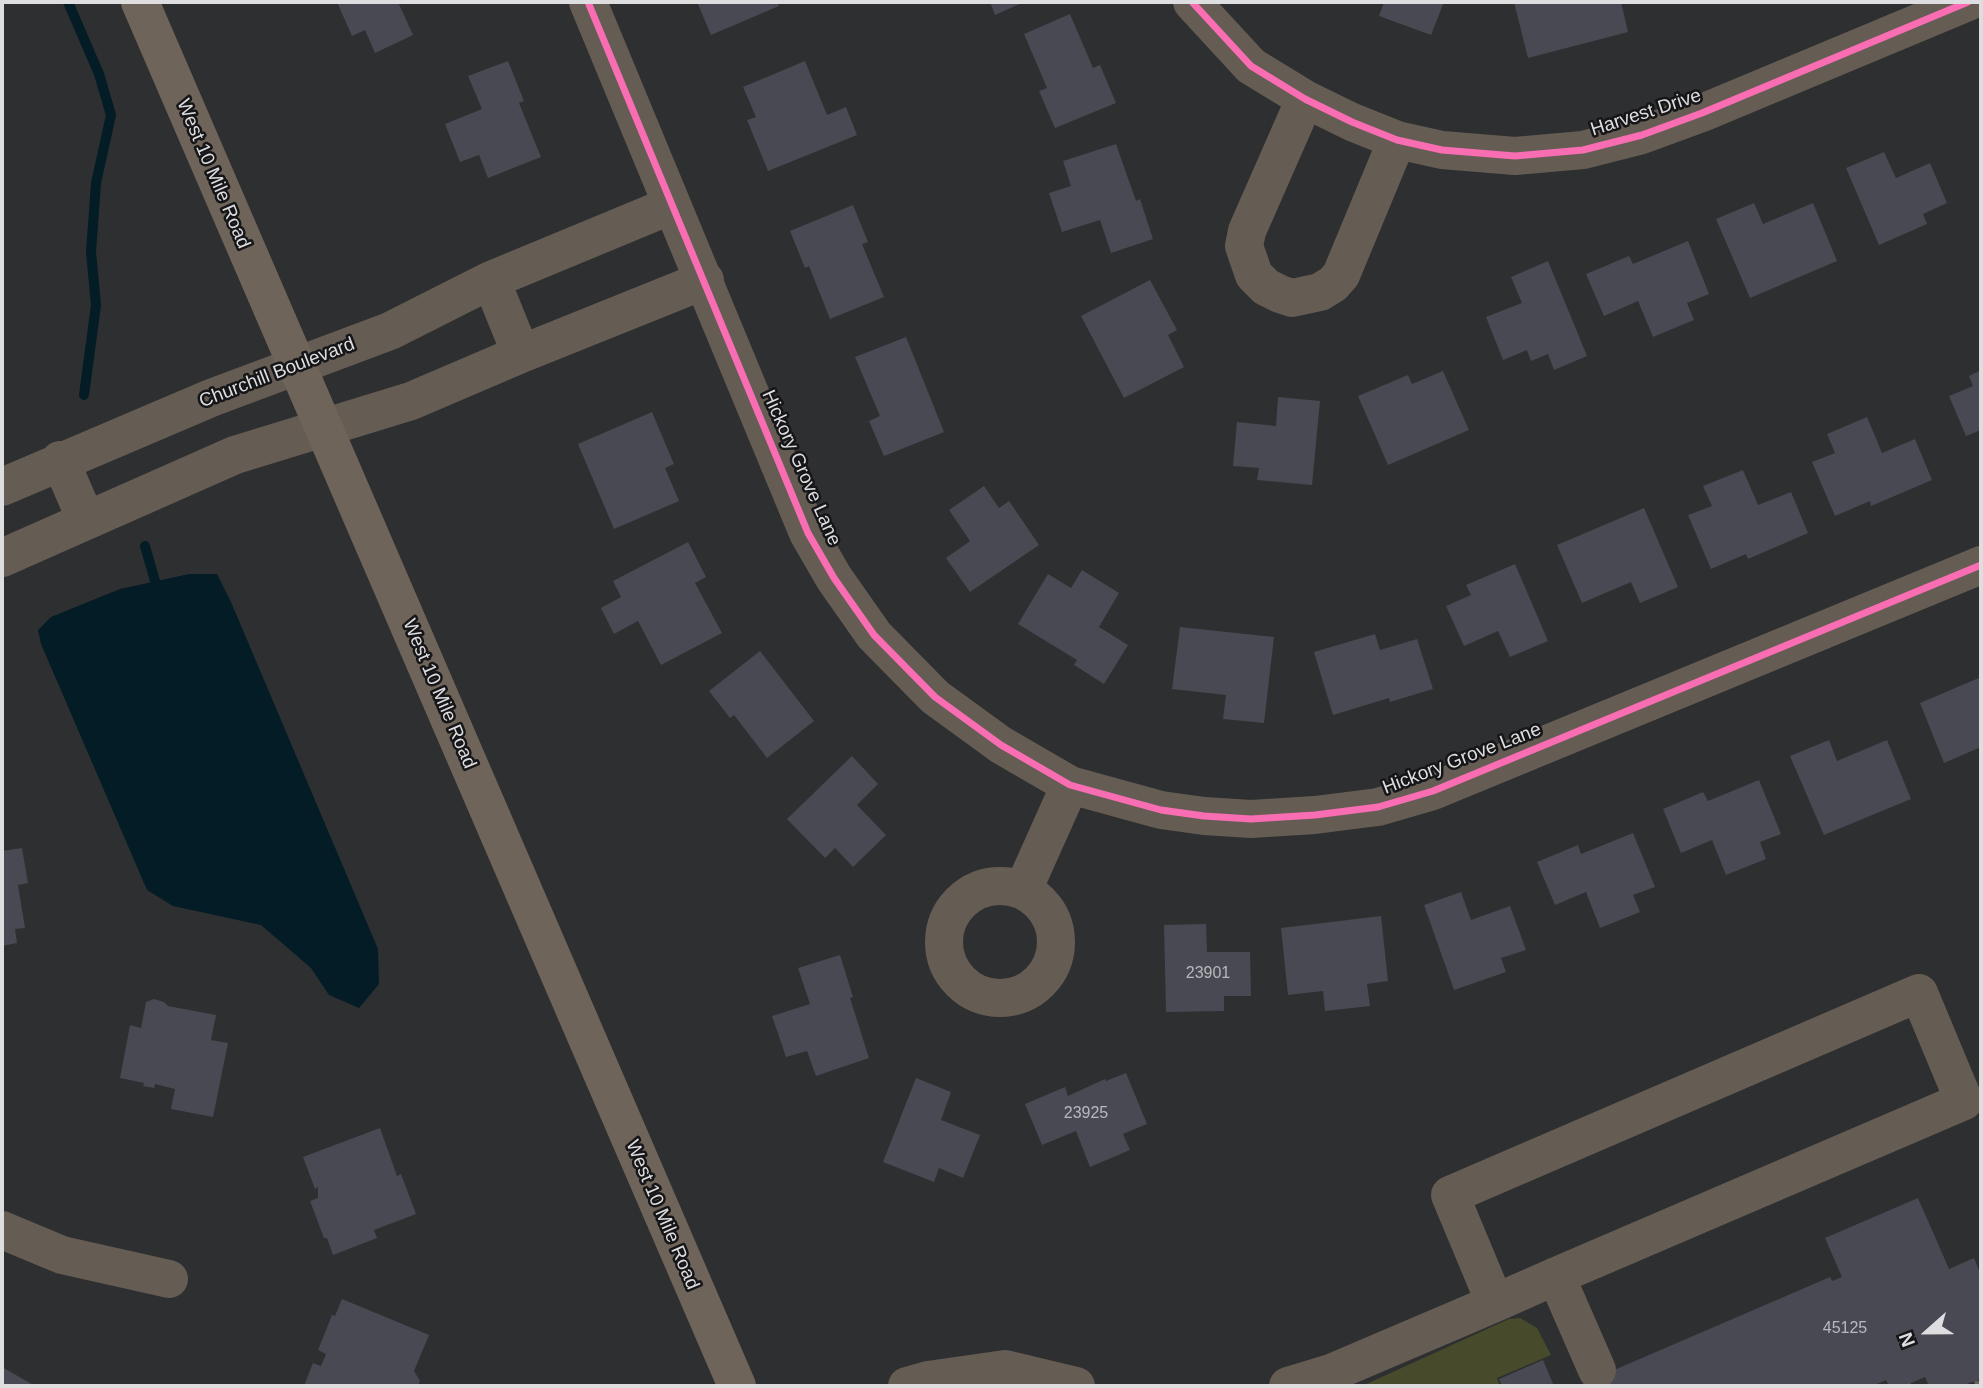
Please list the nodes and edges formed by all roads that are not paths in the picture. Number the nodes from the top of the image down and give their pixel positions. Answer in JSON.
{"nodes":[{"id":1,"x":139,"y":2,"type":"edge"},
{"id":2,"x":588,"y":2,"type":"edge"},
{"id":3,"x":1192,"y":2,"type":"edge"},
{"id":4,"x":1968,"y":2,"type":"edge"},
{"id":5,"x":1305,"y":99,"type":"junction"},
{"id":6,"x":1397,"y":140,"type":"junction"},
{"id":7,"x":672,"y":205,"type":"junction"},
{"id":8,"x":491,"y":280,"type":"junction"},
{"id":9,"x":705,"y":280,"type":"junction"},
{"id":10,"x":521,"y":354,"type":"junction"},
{"id":11,"x":296,"y":366,"type":"junction"},
{"id":12,"x":323,"y":429,"type":"junction"},
{"id":13,"x":61,"y":460,"type":"junction"},
{"id":14,"x":2,"y":487,"type":"edge"},
{"id":15,"x":86,"y":520,"type":"junction"},
{"id":16,"x":2,"y":558,"type":"edge"},
{"id":17,"x":1981,"y":565,"type":"edge"},
{"id":18,"x":1070,"y":785,"type":"junction"},
{"id":19,"x":1023,"y":890,"type":"dead end"},
{"id":20,"x":2,"y":1230,"type":"edge"},
{"id":21,"x":1556,"y":1276,"type":"junction"},
{"id":22,"x":169,"y":1279,"type":"dead end"},
{"id":23,"x":1495,"y":1303,"type":"junction"},
{"id":24,"x":1597,"y":1370,"type":"dead end"},
{"id":25,"x":737,"y":1386,"type":"edge"},
{"id":26,"x":907,"y":1386,"type":"edge"},
{"id":27,"x":1076,"y":1386,"type":"edge"},
{"id":28,"x":1288,"y":1386,"type":"edge"}],
"edges":[{"from":1,"to":11,"type":"main road","name":"West 10 Mile Road"},
{"from":2,"to":7,"type":"street","name":"Hickory Grove Lane"},
{"from":3,"to":5,"type":"street","name":"Harvest Drive"},
{"from":4,"to":6,"type":"street","name":"Harvest Drive"},
{"from":5,"to":6,"type":"street","name":"Harvest Drive"},
{"from":5,"to":6,"type":"street"},
{"from":7,"to":8,"type":"street","name":"Churchill Boulevard"},
{"from":7,"to":9,"type":"street","name":"Hickory Grove Lane"},
{"from":8,"to":10,"type":"street"},
{"from":8,"to":11,"type":"street","name":"Churchill Boulevard"},
{"from":9,"to":10,"type":"street"},
{"from":9,"to":18,"type":"street","name":"Hickory Grove Lane"},
{"from":10,"to":12,"type":"street"},
{"from":11,"to":12,"type":"main road","name":"West 10 Mile Road"},
{"from":11,"to":13,"type":"street","name":"Churchill Boulevard"},
{"from":12,"to":15,"type":"street"},
{"from":12,"to":25,"type":"main road","name":"West 10 Mile Road"},
{"from":13,"to":14,"type":"street","name":"Churchill Boulevard"},
{"from":13,"to":15,"type":"street"},
{"from":15,"to":16,"type":"street"},
{"from":17,"to":18,"type":"street","name":"Hickory Grove Lane"},
{"from":18,"to":19,"type":"street"},
{"from":20,"to":22,"type":"street"},
{"from":21,"to":23,"type":"street"},
{"from":21,"to":23,"type":"street"},
{"from":21,"to":24,"type":"street"},
{"from":23,"to":28,"type":"street"},
{"from":26,"to":27,"type":"street"}]}
